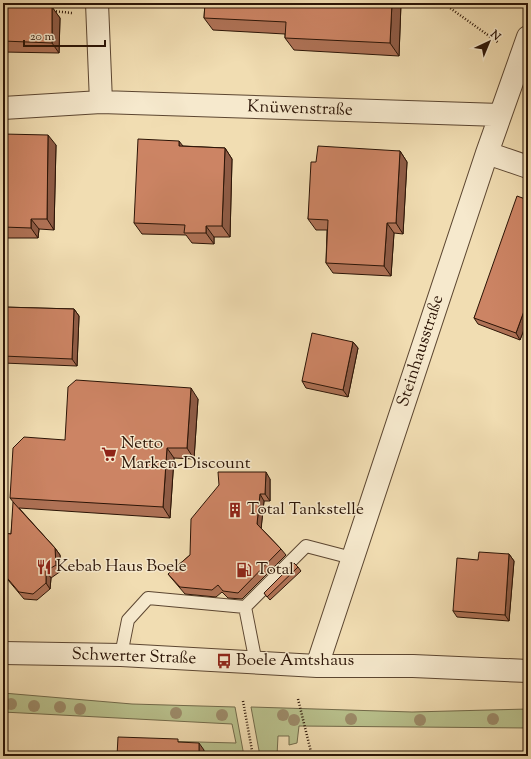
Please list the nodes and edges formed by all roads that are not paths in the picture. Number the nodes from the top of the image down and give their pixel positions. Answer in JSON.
{"nodes":[{"id":1,"x":97,"y":9,"type":"edge"},
{"id":2,"x":528,"y":37,"type":"edge"},
{"id":3,"x":101,"y":102,"type":"junction"},
{"id":4,"x":3,"y":108,"type":"edge"},
{"id":5,"x":500,"y":115,"type":"junction"},
{"id":6,"x":486,"y":153,"type":"junction"},
{"id":7,"x":528,"y":167,"type":"edge"},
{"id":8,"x":352,"y":558,"type":"junction"},
{"id":9,"x":245,"y":607,"type":"junction"},
{"id":10,"x":3,"y":653,"type":"edge"},
{"id":11,"x":121,"y":655,"type":"junction"},
{"id":12,"x":256,"y":663,"type":"junction"},
{"id":13,"x":317,"y":666,"type":"junction"},
{"id":14,"x":528,"y":671,"type":"edge"}],
"edges":[{"from":1,"to":3,"type":"street"},
{"from":2,"to":5,"type":"street","name":"Steinhausstraße"},
{"from":3,"to":4,"type":"street","name":"Knüwenstraße"},
{"from":3,"to":5,"type":"street","name":"Knüwenstraße"},
{"from":5,"to":6,"type":"street","name":"Steinhausstraße"},
{"from":6,"to":7,"type":"street"},
{"from":6,"to":8,"type":"street","name":"Steinhausstraße"},
{"from":8,"to":9,"type":"lane"},
{"from":8,"to":13,"type":"street","name":"Steinhausstraße"},
{"from":9,"to":11,"type":"lane"},
{"from":9,"to":12,"type":"lane"},
{"from":10,"to":11,"type":"street","name":"Schwerter Straße"},
{"from":11,"to":12,"type":"street","name":"Schwerter Straße"},
{"from":12,"to":13,"type":"street","name":"Schwerter Straße"},
{"from":13,"to":14,"type":"street","name":"Schwerter Straße"}]}
